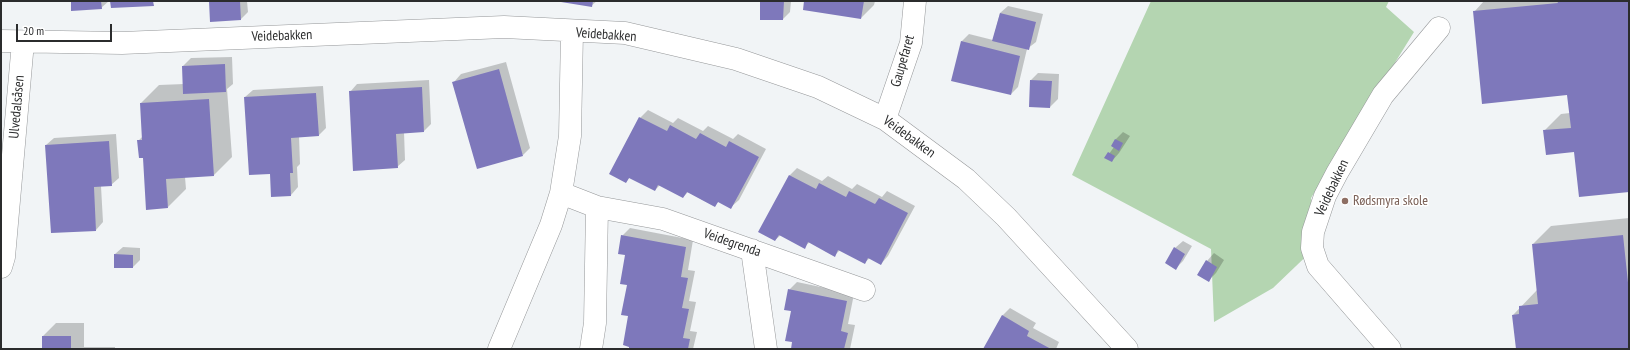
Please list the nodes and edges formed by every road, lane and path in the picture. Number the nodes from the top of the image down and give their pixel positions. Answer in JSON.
{"nodes":[{"id":1,"x":915,"y":1,"type":"edge"},
{"id":2,"x":1439,"y":28,"type":"dead end"},
{"id":3,"x":572,"y":32,"type":"junction"},
{"id":4,"x":1,"y":41,"type":"edge"},
{"id":5,"x":23,"y":42,"type":"junction"},
{"id":6,"x":885,"y":118,"type":"junction"},
{"id":7,"x":561,"y":193,"type":"junction"},
{"id":8,"x":597,"y":207,"type":"junction"},
{"id":9,"x":752,"y":250,"type":"junction"},
{"id":10,"x":1,"y":267,"type":"edge"},
{"id":11,"x":864,"y":290,"type":"dead end"},
{"id":12,"x":499,"y":349,"type":"edge"},
{"id":13,"x":591,"y":349,"type":"edge"},
{"id":14,"x":766,"y":349,"type":"edge"},
{"id":15,"x":1127,"y":349,"type":"edge"},
{"id":16,"x":1390,"y":349,"type":"edge"}],
"edges":[{"from":1,"to":6,"type":"street","name":"Gaupefaret"},
{"from":2,"to":16,"type":"street","name":"Veidebakken"},
{"from":3,"to":5,"type":"street","name":"Veidebakken"},
{"from":3,"to":6,"type":"street","name":"Veidebakken"},
{"from":3,"to":7,"type":"street"},
{"from":4,"to":5,"type":"street","name":"Veidebakken"},
{"from":5,"to":10,"type":"street","name":"Ulvedalsåsen"},
{"from":6,"to":15,"type":"street","name":"Veidebakken"},
{"from":7,"to":8,"type":"street","name":"Veidegrenda"},
{"from":7,"to":12,"type":"street"},
{"from":8,"to":9,"type":"street","name":"Veidegrenda"},
{"from":8,"to":13,"type":"street"},
{"from":9,"to":11,"type":"street","name":"Veidegrenda"},
{"from":9,"to":14,"type":"street"}]}
